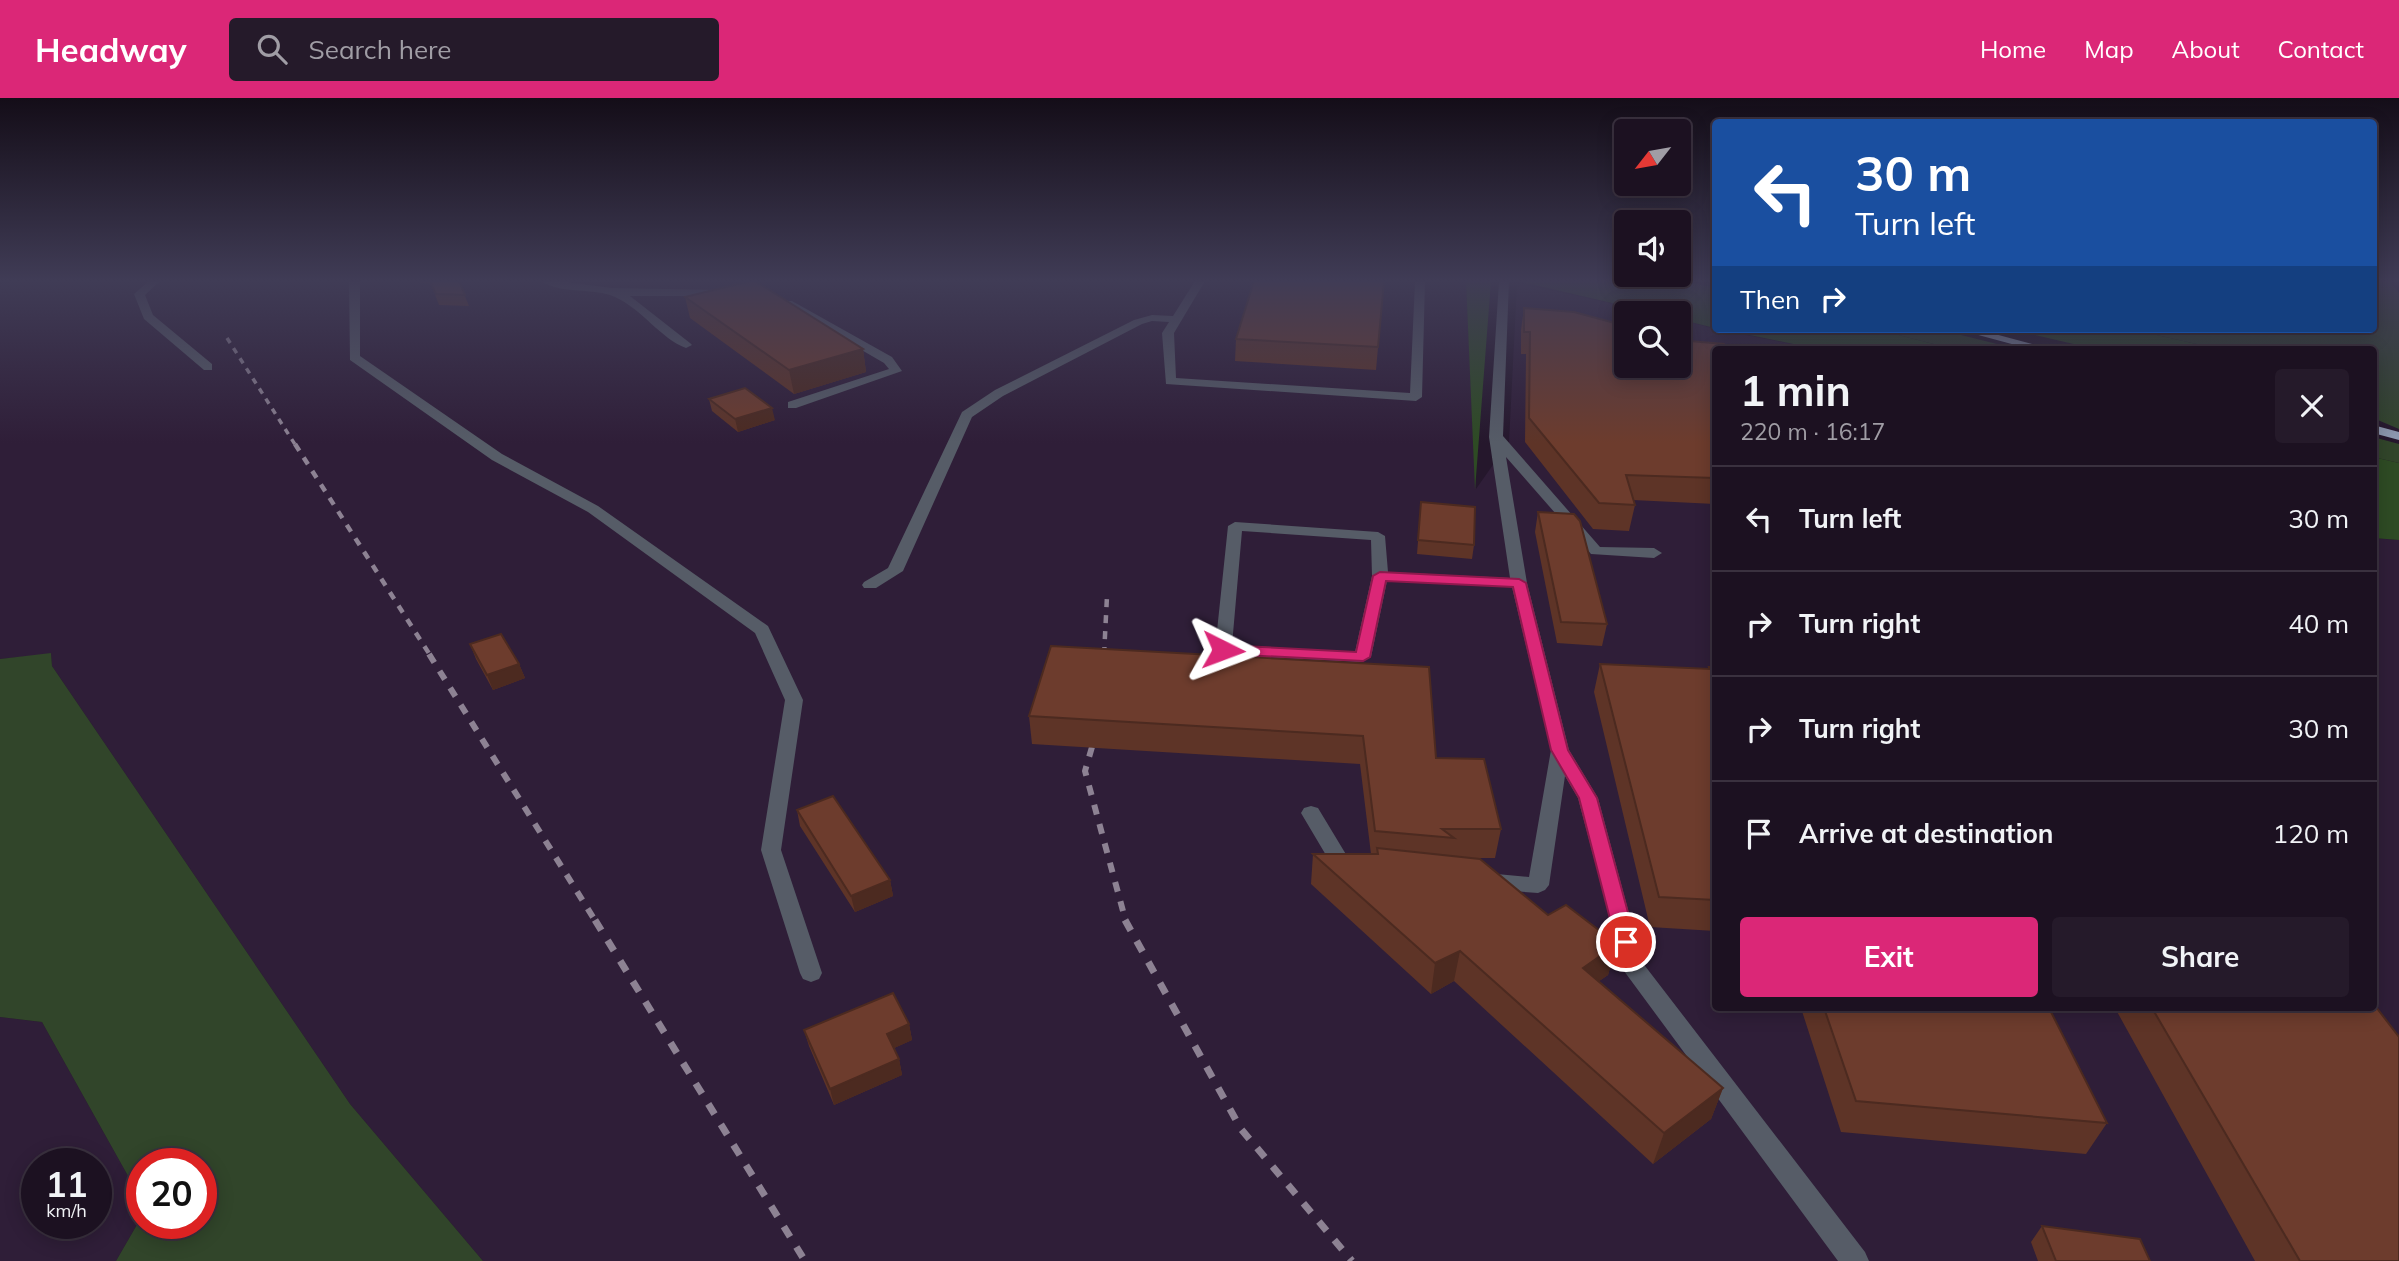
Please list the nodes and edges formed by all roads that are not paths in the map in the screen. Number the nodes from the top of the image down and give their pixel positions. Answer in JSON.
{"nodes":[{"id":1,"x":170,"y":335,"type":"edge"},
{"id":2,"x":354,"y":335,"type":"edge"},
{"id":3,"x":674,"y":335,"type":"edge"},
{"id":4,"x":845,"y":335,"type":"edge"},
{"id":5,"x":1112,"y":335,"type":"edge"},
{"id":6,"x":1168,"y":335,"type":"edge"},
{"id":7,"x":1418,"y":335,"type":"edge"},
{"id":8,"x":1501,"y":335,"type":"edge"},
{"id":9,"x":1988,"y":335,"type":"edge"},
{"id":10,"x":686,"y":345,"type":"dead end"},
{"id":11,"x":2032,"y":346,"type":"edge"},
{"id":12,"x":208,"y":367,"type":"dead end"},
{"id":13,"x":792,"y":405,"type":"dead end"},
{"id":14,"x":2377,"y":430,"type":"edge"},
{"id":15,"x":2399,"y":436,"type":"edge"},
{"id":16,"x":1496,"y":437,"type":"junction"},
{"id":17,"x":1654,"y":553,"type":"dead end"},
{"id":18,"x":1380,"y":576,"type":"junction"},
{"id":19,"x":1519,"y":583,"type":"junction"},
{"id":20,"x":870,"y":585,"type":"dead end"},
{"id":21,"x":1560,"y":750,"type":"junction"},
{"id":22,"x":1311,"y":813,"type":"dead end"},
{"id":23,"x":1371,"y":870,"type":"edge"},
{"id":24,"x":1468,"y":879,"type":"edge"},
{"id":25,"x":811,"y":973,"type":"dead end"},
{"id":26,"x":1854,"y":1261,"type":"edge"}],
"edges":[{"from":1,"to":12,"type":"lane"},
{"from":2,"to":25,"type":"lane"},
{"from":3,"to":10,"type":"lane"},
{"from":4,"to":13,"type":"lane"},
{"from":5,"to":20,"type":"lane"},
{"from":6,"to":7,"type":"lane"},
{"from":8,"to":16,"type":"lane"},
{"from":9,"to":11,"type":"main road"},
{"from":14,"to":15,"type":"main road"},
{"from":16,"to":17,"type":"lane"},
{"from":16,"to":19,"type":"lane"},
{"from":18,"to":18,"type":"lane"},
{"from":18,"to":19,"type":"lane"},
{"from":19,"to":21,"type":"lane"},
{"from":21,"to":24,"type":"lane"},
{"from":21,"to":26,"type":"lane"},
{"from":22,"to":23,"type":"lane"}]}
